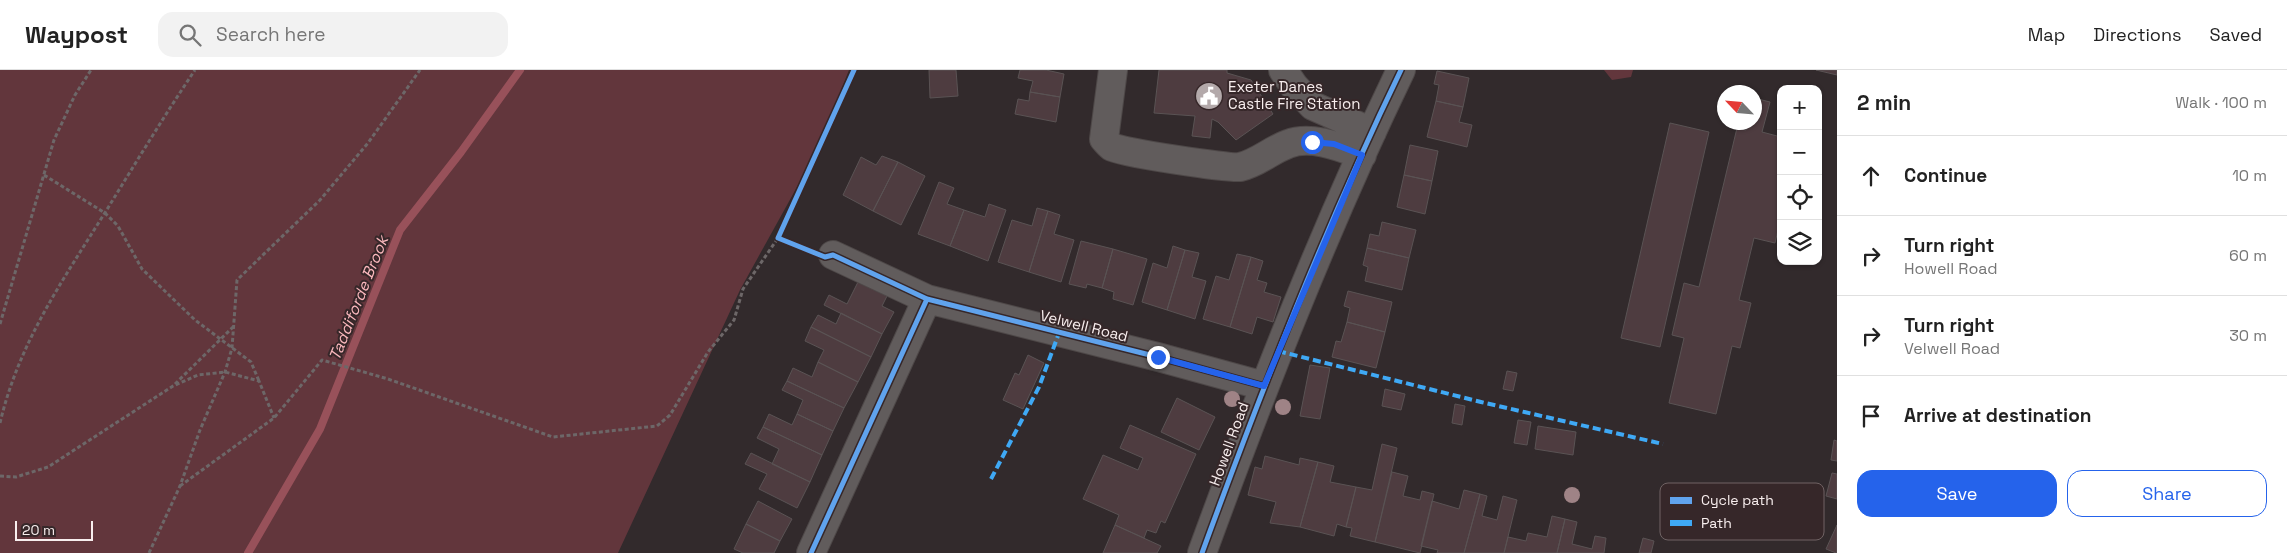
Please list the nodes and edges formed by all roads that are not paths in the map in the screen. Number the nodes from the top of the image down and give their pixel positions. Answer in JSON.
{"nodes":[{"id":1,"x":1112,"y":70,"type":"edge"},
{"id":2,"x":1283,"y":70,"type":"edge"},
{"id":3,"x":1396,"y":72,"type":"edge"},
{"id":4,"x":1367,"y":144,"type":"junction"},
{"id":5,"x":833,"y":255,"type":"dead end"},
{"id":6,"x":927,"y":299,"type":"junction"},
{"id":7,"x":1264,"y":386,"type":"junction"},
{"id":8,"x":811,"y":553,"type":"edge"},
{"id":9,"x":1202,"y":553,"type":"edge"}],
"edges":[{"from":1,"to":4,"type":"street"},
{"from":2,"to":4,"type":"street"},
{"from":3,"to":4,"type":"street","name":"Howell Road"},
{"from":4,"to":7,"type":"street","name":"Howell Road"},
{"from":5,"to":6,"type":"street","name":"Velwell Road"},
{"from":6,"to":7,"type":"street","name":"Velwell Road"},
{"from":6,"to":8,"type":"street"},
{"from":7,"to":9,"type":"street","name":"Howell Road"}]}
